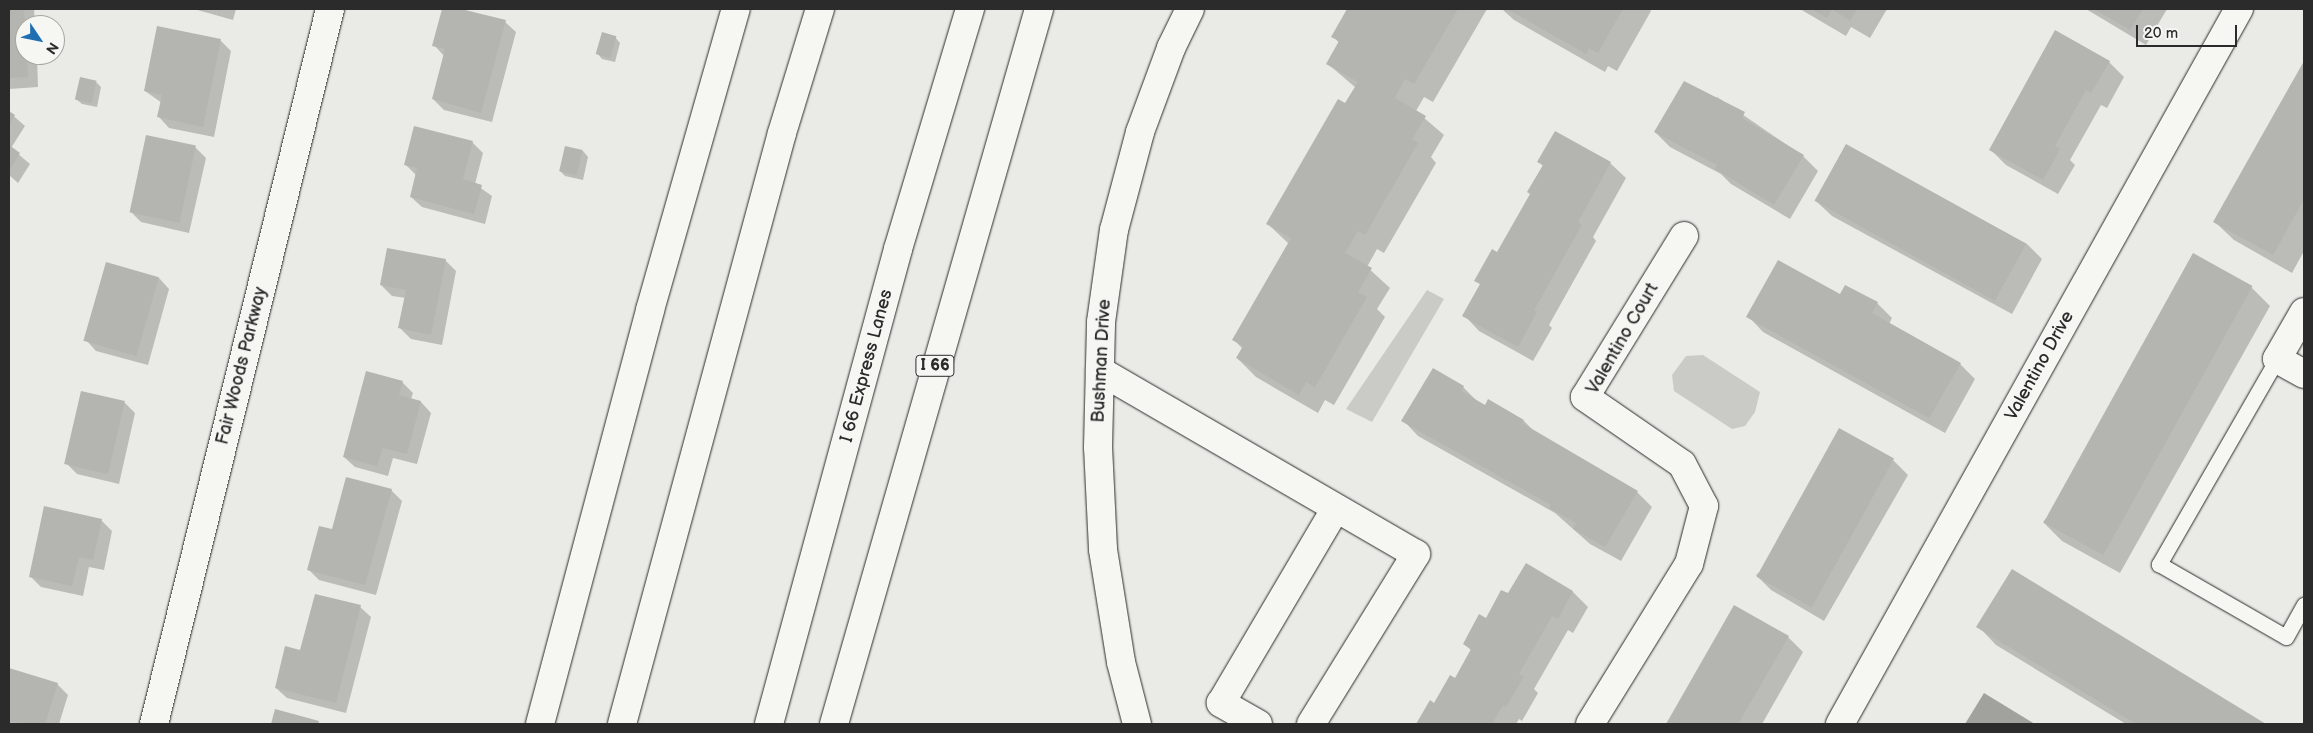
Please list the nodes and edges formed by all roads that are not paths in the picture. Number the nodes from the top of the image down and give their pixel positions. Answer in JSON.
{"nodes":[{"id":1,"x":330,"y":9,"type":"edge"},
{"id":2,"x":736,"y":9,"type":"edge"},
{"id":3,"x":820,"y":9,"type":"edge"},
{"id":4,"x":970,"y":9,"type":"edge"},
{"id":5,"x":1039,"y":9,"type":"edge"},
{"id":6,"x":1190,"y":9,"type":"edge"},
{"id":7,"x":2240,"y":9,"type":"edge"},
{"id":8,"x":1684,"y":236,"type":"dead end"},
{"id":9,"x":2304,"y":312,"type":"edge"},
{"id":10,"x":2278,"y":359,"type":"junction"},
{"id":11,"x":1100,"y":371,"type":"junction"},
{"id":12,"x":2304,"y":374,"type":"edge"},
{"id":13,"x":1336,"y":508,"type":"junction"},
{"id":14,"x":2304,"y":605,"type":"edge"},
{"id":15,"x":154,"y":724,"type":"edge"},
{"id":16,"x":540,"y":724,"type":"edge"},
{"id":17,"x":622,"y":724,"type":"edge"},
{"id":18,"x":769,"y":724,"type":"edge"},
{"id":19,"x":834,"y":724,"type":"edge"},
{"id":20,"x":1137,"y":724,"type":"edge"},
{"id":21,"x":1258,"y":724,"type":"edge"},
{"id":22,"x":1311,"y":724,"type":"edge"},
{"id":23,"x":1590,"y":724,"type":"edge"},
{"id":24,"x":1840,"y":724,"type":"edge"}],
"edges":[{"from":1,"to":15,"type":"main road","name":"Fair Woods Parkway"},
{"from":2,"to":16,"type":"main road"},
{"from":3,"to":17,"type":"main road"},
{"from":4,"to":18,"type":"main road","name":"I 66 Express Lanes"},
{"from":5,"to":19,"type":"main road","number":"I 66"},
{"from":6,"to":11,"type":"main road","name":"Bushman Drive"},
{"from":7,"to":24,"type":"main road","name":"Valentino Drive"},
{"from":8,"to":23,"type":"main road","name":"Valentino Court"},
{"from":9,"to":10,"type":"main road"},
{"from":10,"to":12,"type":"main road"},
{"from":10,"to":14,"type":"lane"},
{"from":11,"to":13,"type":"main road"},
{"from":11,"to":20,"type":"main road","name":"Bushman Drive"},
{"from":13,"to":21,"type":"main road"},
{"from":13,"to":22,"type":"main road"}]}
